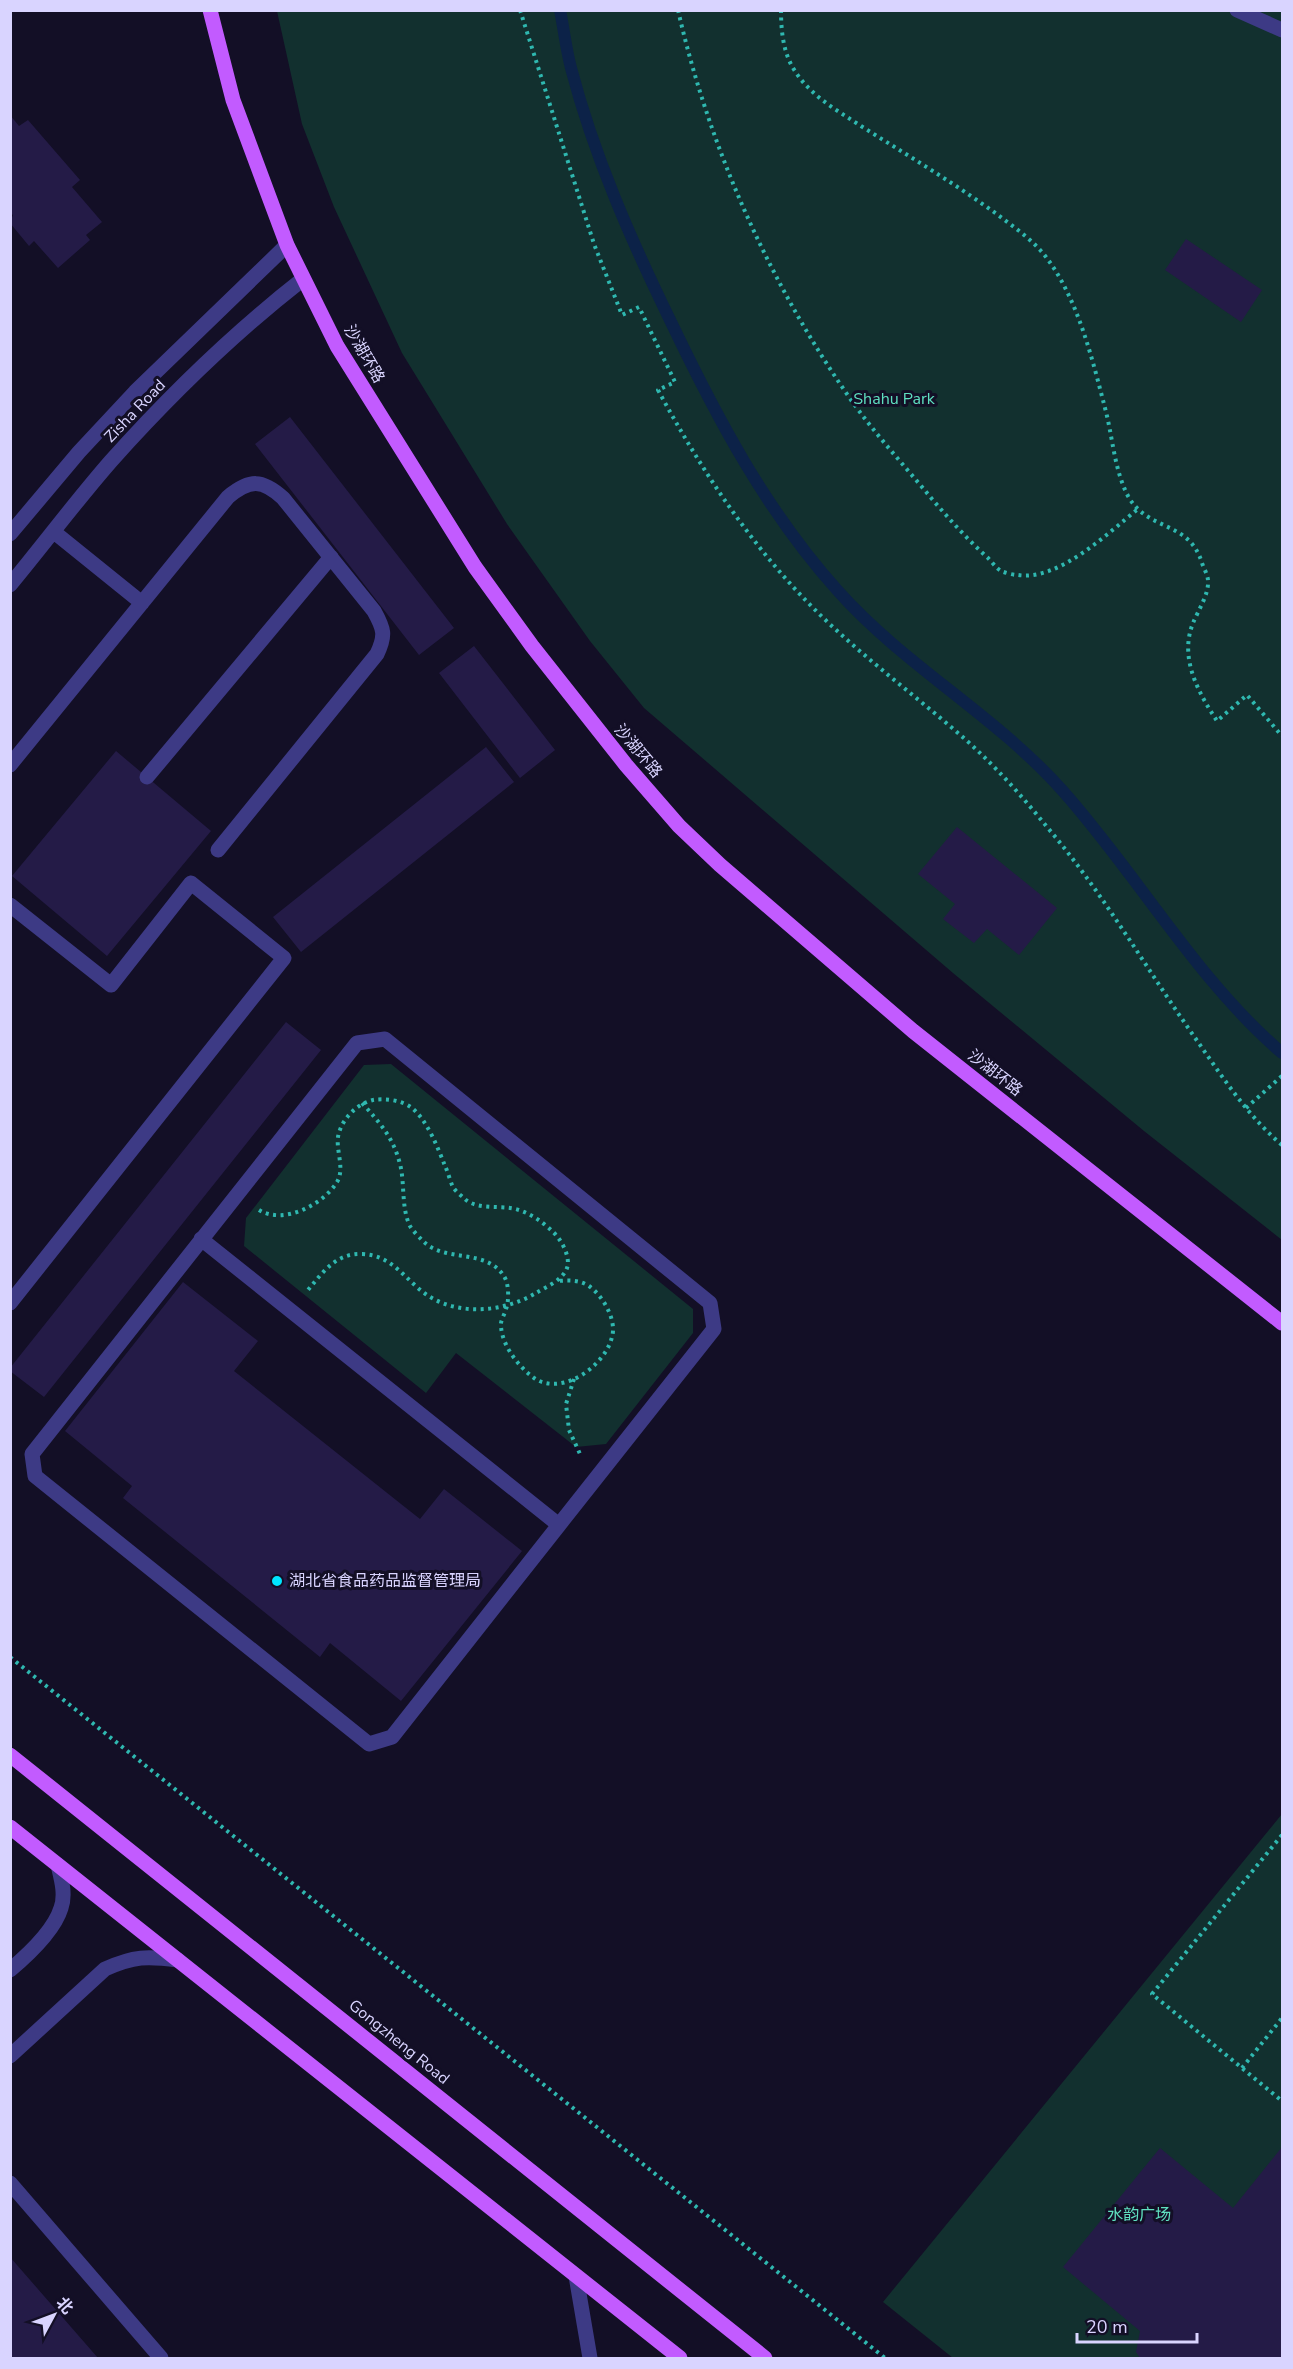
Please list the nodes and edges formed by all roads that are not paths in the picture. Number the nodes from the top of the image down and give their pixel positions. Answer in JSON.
{"nodes":[{"id":1,"x":210,"y":10,"type":"edge"},
{"id":2,"x":1237,"y":10,"type":"edge"},
{"id":3,"x":1282,"y":30,"type":"edge"},
{"id":4,"x":287,"y":244,"type":"junction"},
{"id":5,"x":303,"y":279,"type":"junction"},
{"id":6,"x":54,"y":532,"type":"junction"},
{"id":7,"x":10,"y":534,"type":"edge"},
{"id":8,"x":331,"y":557,"type":"junction"},
{"id":9,"x":10,"y":585,"type":"edge"},
{"id":10,"x":142,"y":603,"type":"junction"},
{"id":11,"x":10,"y":765,"type":"edge"},
{"id":12,"x":147,"y":777,"type":"dead end"},
{"id":13,"x":218,"y":850,"type":"dead end"},
{"id":14,"x":10,"y":905,"type":"edge"},
{"id":15,"x":201,"y":1239,"type":"junction"},
{"id":16,"x":10,"y":1303,"type":"edge"},
{"id":17,"x":1282,"y":1323,"type":"edge"},
{"id":18,"x":558,"y":1525,"type":"junction"},
{"id":19,"x":10,"y":1755,"type":"edge"},
{"id":20,"x":10,"y":1827,"type":"edge"},
{"id":21,"x":58,"y":1865,"type":"junction"},
{"id":22,"x":178,"y":1960,"type":"junction"},
{"id":23,"x":10,"y":1970,"type":"edge"},
{"id":24,"x":10,"y":2056,"type":"edge"},
{"id":25,"x":10,"y":2183,"type":"edge"},
{"id":26,"x":576,"y":2276,"type":"junction"},
{"id":27,"x":161,"y":2358,"type":"edge"},
{"id":28,"x":590,"y":2358,"type":"edge"},
{"id":29,"x":680,"y":2358,"type":"edge"},
{"id":30,"x":765,"y":2358,"type":"edge"}],
"edges":[{"from":1,"to":4,"type":"main road","name":"沙湖环路"},
{"from":2,"to":3,"type":"street"},
{"from":4,"to":5,"type":"main road","name":"沙湖环路"},
{"from":4,"to":7,"type":"street","name":"Zisha Road"},
{"from":5,"to":6,"type":"street","name":"Zisha Road"},
{"from":5,"to":17,"type":"main road","name":"沙湖环路"},
{"from":6,"to":9,"type":"street","name":"Zisha Road"},
{"from":6,"to":10,"type":"street"},
{"from":8,"to":10,"type":"street"},
{"from":8,"to":12,"type":"street"},
{"from":8,"to":13,"type":"street"},
{"from":10,"to":11,"type":"street"},
{"from":14,"to":16,"type":"street"},
{"from":15,"to":18,"type":"street"},
{"from":15,"to":18,"type":"street"},
{"from":15,"to":18,"type":"street"},
{"from":19,"to":30,"type":"main road","name":"Gongzheng Road"},
{"from":20,"to":21,"type":"main road"},
{"from":21,"to":22,"type":"main road"},
{"from":21,"to":23,"type":"street"},
{"from":22,"to":24,"type":"street"},
{"from":22,"to":26,"type":"main road"},
{"from":25,"to":27,"type":"street"},
{"from":26,"to":28,"type":"street"},
{"from":26,"to":29,"type":"main road"}]}
